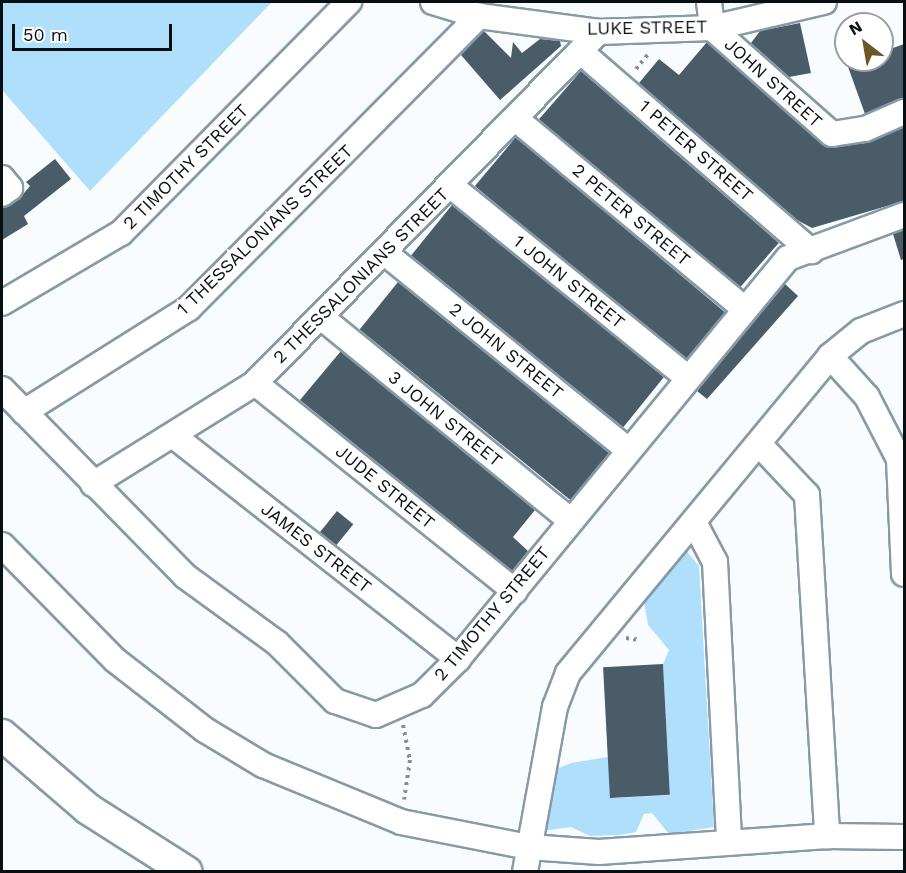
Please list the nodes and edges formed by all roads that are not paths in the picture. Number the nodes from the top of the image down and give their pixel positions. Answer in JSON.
{"nodes":[{"id":1,"x":349,"y":2,"type":"edge"},
{"id":2,"x":433,"y":2,"type":"edge"},
{"id":3,"x":709,"y":2,"type":"edge"},
{"id":4,"x":824,"y":2,"type":"edge"},
{"id":5,"x":480,"y":16,"type":"junction"},
{"id":6,"x":712,"y":28,"type":"junction"},
{"id":7,"x":599,"y":32,"type":"junction"},
{"id":8,"x":580,"y":51,"type":"junction"},
{"id":9,"x":904,"y":112,"type":"edge"},
{"id":10,"x":517,"y":120,"type":"junction"},
{"id":11,"x":2,"y":178,"type":"edge"},
{"id":12,"x":451,"y":186,"type":"junction"},
{"id":13,"x":2,"y":194,"type":"edge"},
{"id":14,"x":904,"y":215,"type":"edge"},
{"id":15,"x":811,"y":251,"type":"junction"},
{"id":16,"x":385,"y":253,"type":"junction"},
{"id":17,"x":2,"y":303,"type":"edge"},
{"id":18,"x":745,"y":309,"type":"junction"},
{"id":19,"x":904,"y":314,"type":"edge"},
{"id":20,"x":321,"y":317,"type":"junction"},
{"id":21,"x":830,"y":356,"type":"junction"},
{"id":22,"x":687,"y":377,"type":"junction"},
{"id":23,"x":255,"y":383,"type":"junction"},
{"id":24,"x":2,"y":389,"type":"edge"},
{"id":25,"x":24,"y":412,"type":"junction"},
{"id":26,"x":175,"y":436,"type":"junction"},
{"id":27,"x":759,"y":444,"type":"junction"},
{"id":28,"x":628,"y":450,"type":"junction"},
{"id":29,"x":93,"y":483,"type":"junction"},
{"id":30,"x":570,"y":520,"type":"junction"},
{"id":31,"x":694,"y":522,"type":"junction"},
{"id":32,"x":2,"y":545,"type":"edge"},
{"id":33,"x":904,"y":574,"type":"edge"},
{"id":34,"x":515,"y":591,"type":"junction"},
{"id":35,"x":458,"y":659,"type":"junction"},
{"id":36,"x":2,"y":735,"type":"edge"},
{"id":37,"x":827,"y":836,"type":"junction"},
{"id":38,"x":904,"y":837,"type":"edge"},
{"id":39,"x":729,"y":843,"type":"junction"},
{"id":40,"x":529,"y":847,"type":"junction"},
{"id":41,"x":187,"y":872,"type":"edge"},
{"id":42,"x":525,"y":872,"type":"edge"}],
"edges":[{"from":1,"to":17,"type":"street","name":"2 TIMOTHY STREET"},
{"from":2,"to":5,"type":"street","name":"LUKE STREET"},
{"from":3,"to":6,"type":"street"},
{"from":4,"to":6,"type":"street","name":"LUKE STREET"},
{"from":5,"to":7,"type":"street","name":"LUKE STREET"},
{"from":5,"to":25,"type":"street","name":"1 THESSALONIANS STREET"},
{"from":6,"to":7,"type":"street","name":"LUKE STREET"},
{"from":6,"to":9,"type":"street","name":"JOHN STREET"},
{"from":7,"to":8,"type":"street","name":"2 THESSALONIANS STREET"},
{"from":8,"to":10,"type":"street","name":"2 THESSALONIANS STREET"},
{"from":8,"to":15,"type":"street","name":"1 PETER STREET"},
{"from":10,"to":12,"type":"street","name":"2 THESSALONIANS STREET"},
{"from":10,"to":18,"type":"street","name":"2 PETER STREET"},
{"from":11,"to":13,"type":"street"},
{"from":12,"to":16,"type":"street","name":"2 THESSALONIANS STREET"},
{"from":12,"to":22,"type":"street","name":"1 JOHN STREET"},
{"from":14,"to":15,"type":"street","name":"2 TIMOTHY STREET"},
{"from":15,"to":18,"type":"street","name":"2 TIMOTHY STREET"},
{"from":16,"to":20,"type":"street","name":"2 THESSALONIANS STREET"},
{"from":16,"to":28,"type":"street","name":"2 JOHN STREET"},
{"from":18,"to":22,"type":"street","name":"2 TIMOTHY STREET"},
{"from":19,"to":21,"type":"street"},
{"from":20,"to":23,"type":"street","name":"2 THESSALONIANS STREET"},
{"from":20,"to":30,"type":"street","name":"3 JOHN STREET"},
{"from":21,"to":27,"type":"street"},
{"from":21,"to":33,"type":"street"},
{"from":22,"to":28,"type":"street","name":"2 TIMOTHY STREET"},
{"from":23,"to":26,"type":"street","name":"2 THESSALONIANS STREET"},
{"from":23,"to":34,"type":"street","name":"JUDE STREET"},
{"from":24,"to":25,"type":"street","name":"2 TIMOTHY STREET"},
{"from":25,"to":29,"type":"street","name":"2 TIMOTHY STREET"},
{"from":26,"to":29,"type":"street","name":"2 THESSALONIANS STREET"},
{"from":26,"to":35,"type":"street","name":"JAMES STREET"},
{"from":27,"to":31,"type":"street"},
{"from":27,"to":37,"type":"street"},
{"from":28,"to":30,"type":"street","name":"2 TIMOTHY STREET"},
{"from":29,"to":35,"type":"street","name":"2 TIMOTHY STREET"},
{"from":30,"to":34,"type":"street","name":"2 TIMOTHY STREET"},
{"from":31,"to":39,"type":"street"},
{"from":31,"to":40,"type":"street"},
{"from":32,"to":40,"type":"street"},
{"from":34,"to":35,"type":"street","name":"2 TIMOTHY STREET"},
{"from":36,"to":41,"type":"street"},
{"from":37,"to":38,"type":"street"},
{"from":37,"to":39,"type":"street"},
{"from":39,"to":40,"type":"street"},
{"from":40,"to":42,"type":"street"}]}
